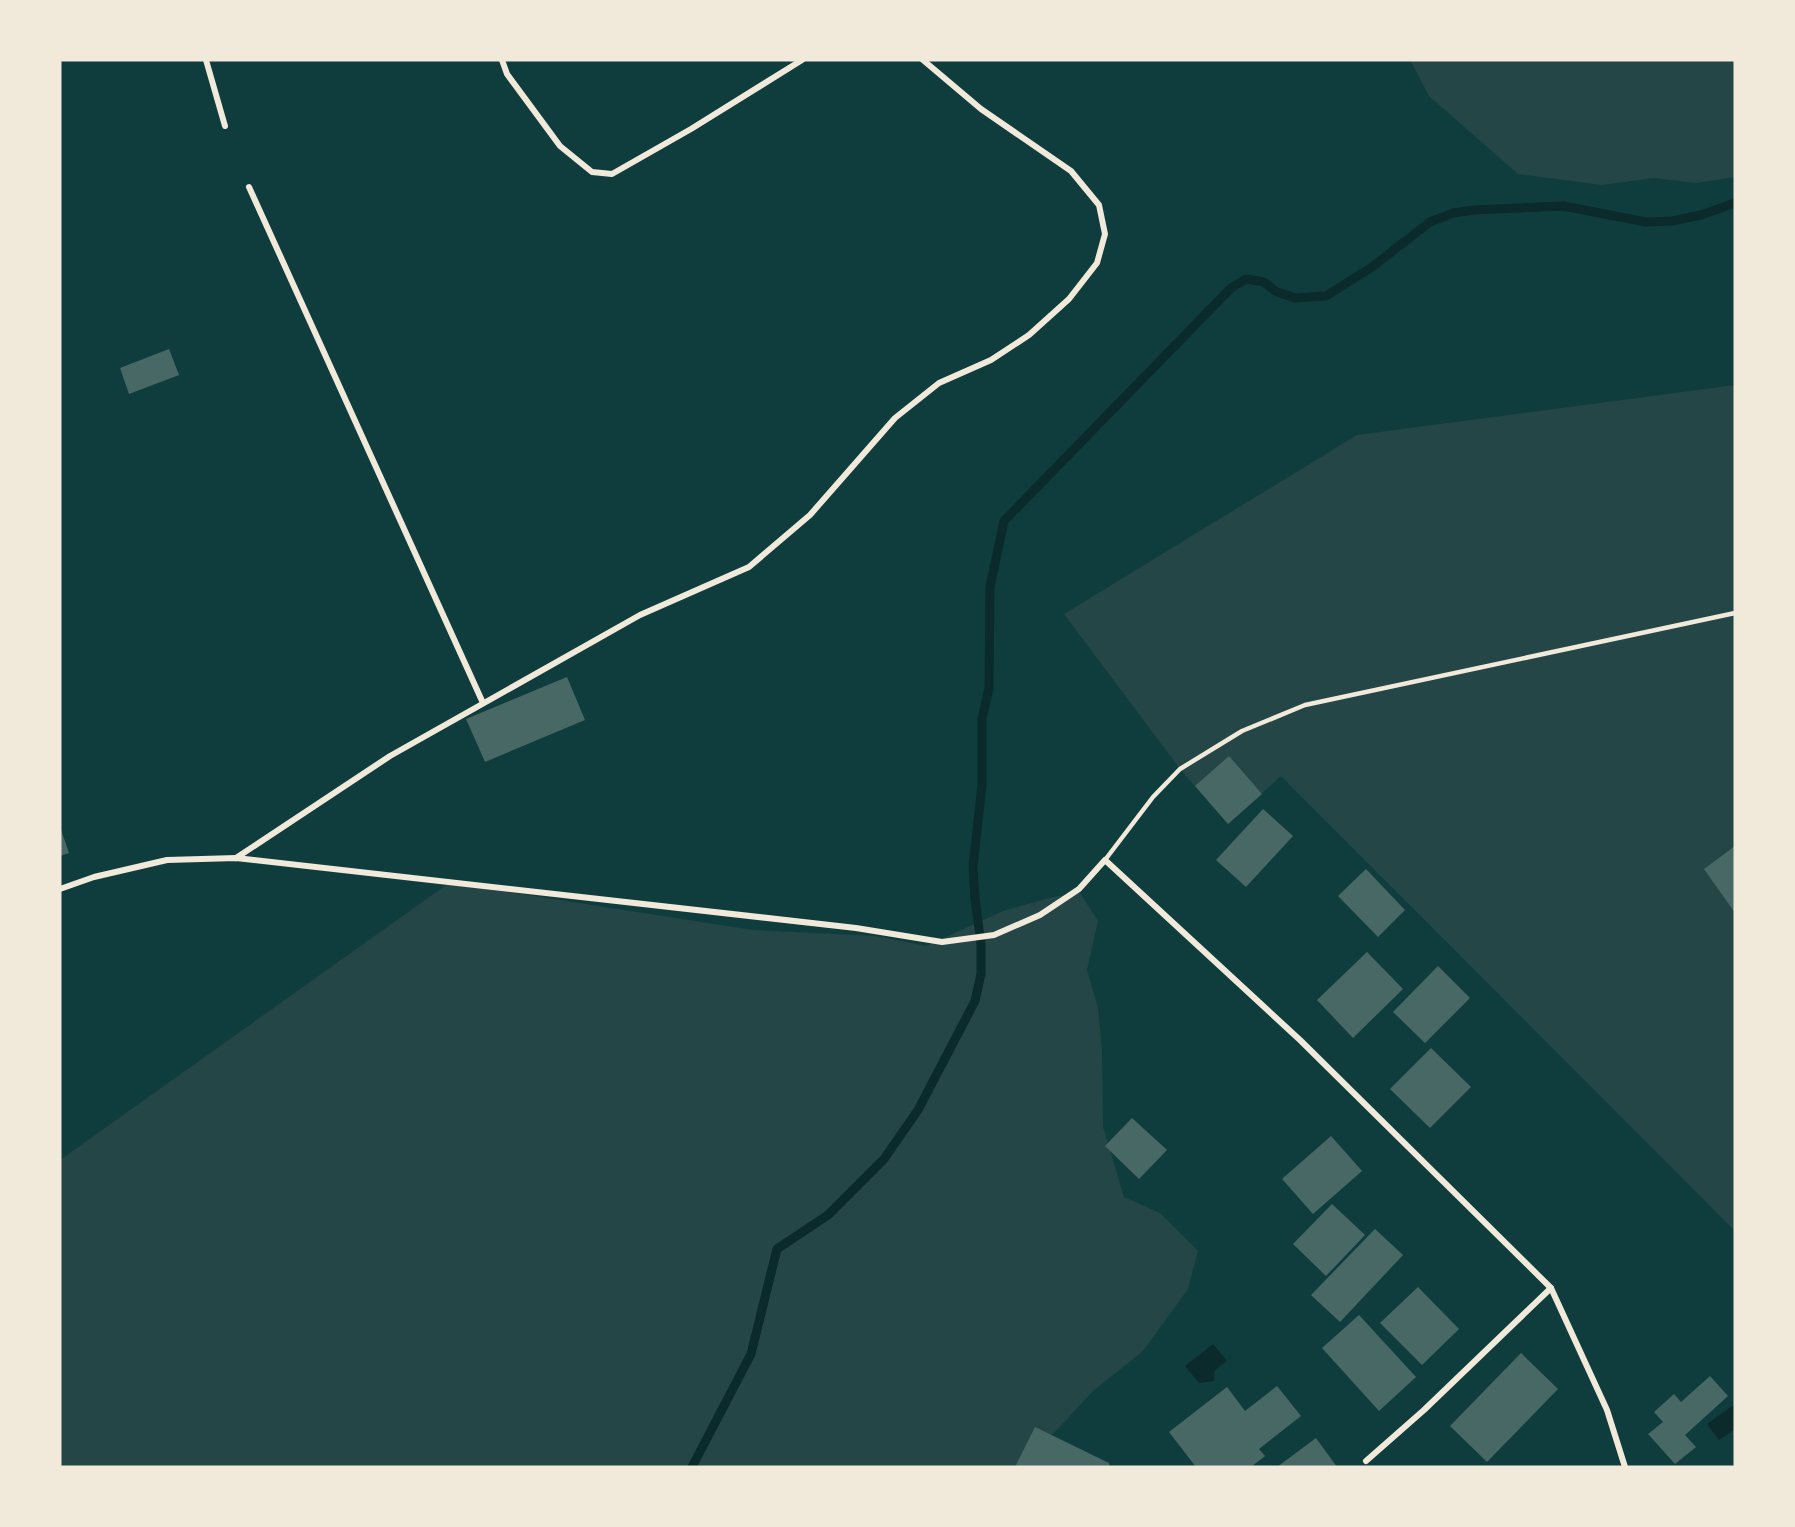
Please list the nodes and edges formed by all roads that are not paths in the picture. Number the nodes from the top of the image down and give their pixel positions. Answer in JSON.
{"nodes":[{"id":1,"x":207,"y":60,"type":"edge"},
{"id":2,"x":502,"y":60,"type":"edge"},
{"id":3,"x":802,"y":60,"type":"edge"},
{"id":4,"x":923,"y":60,"type":"edge"},
{"id":5,"x":225,"y":126,"type":"dead end"},
{"id":6,"x":249,"y":187,"type":"dead end"},
{"id":7,"x":1735,"y":613,"type":"edge"},
{"id":8,"x":483,"y":704,"type":"junction"},
{"id":9,"x":236,"y":858,"type":"junction"},
{"id":10,"x":1105,"y":860,"type":"junction"},
{"id":11,"x":60,"y":889,"type":"edge"},
{"id":12,"x":1551,"y":1288,"type":"junction"},
{"id":13,"x":1366,"y":1461,"type":"dead end"},
{"id":14,"x":1625,"y":1467,"type":"edge"}],
"edges":[{"from":1,"to":5,"type":"street"},
{"from":2,"to":3,"type":"street"},
{"from":4,"to":8,"type":"street"},
{"from":6,"to":8,"type":"street"},
{"from":7,"to":10,"type":"lane"},
{"from":8,"to":9,"type":"street"},
{"from":9,"to":10,"type":"street"},
{"from":9,"to":11,"type":"street"},
{"from":10,"to":12,"type":"street"},
{"from":12,"to":13,"type":"street"},
{"from":12,"to":14,"type":"street"}]}
